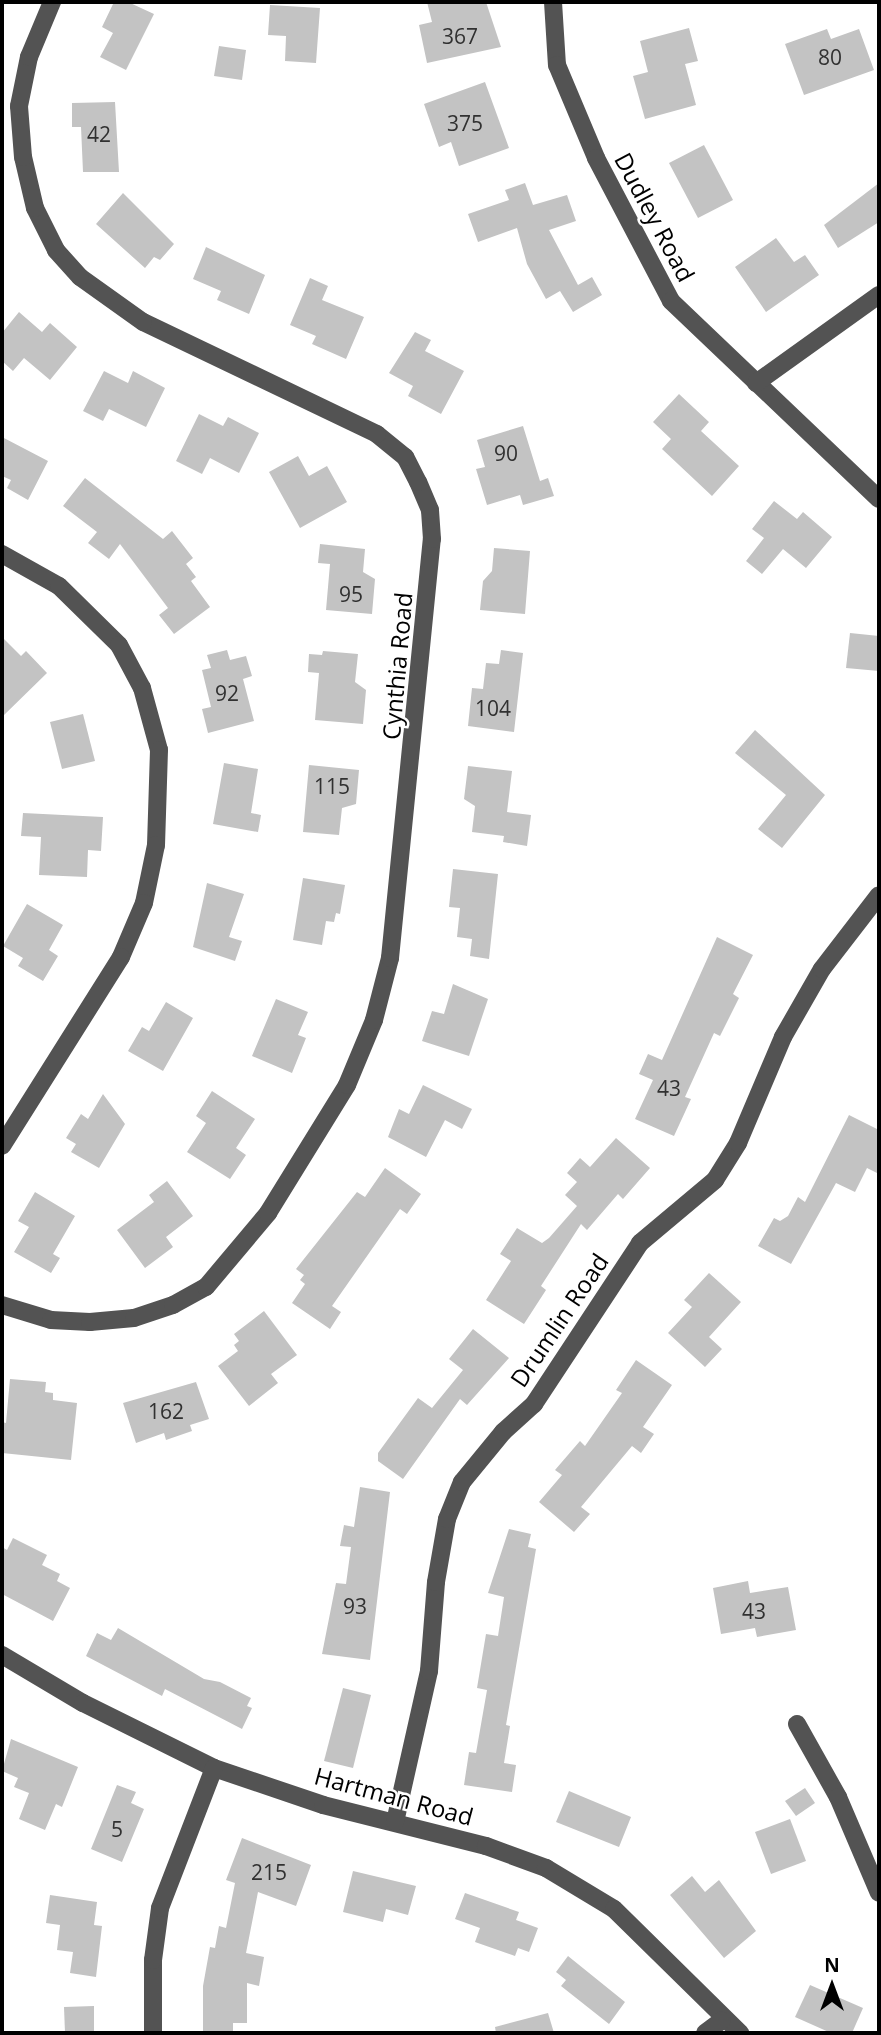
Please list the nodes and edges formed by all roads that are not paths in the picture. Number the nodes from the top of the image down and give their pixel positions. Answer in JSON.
{"nodes":[{"id":1,"x":52,"y":2,"type":"edge"},
{"id":2,"x":553,"y":2,"type":"edge"},
{"id":3,"x":879,"y":295,"type":"edge"},
{"id":4,"x":756,"y":383,"type":"junction"},
{"id":5,"x":879,"y":499,"type":"edge"},
{"id":6,"x":2,"y":554,"type":"edge"},
{"id":7,"x":879,"y":895,"type":"edge"},
{"id":8,"x":2,"y":1146,"type":"edge"},
{"id":9,"x":2,"y":1305,"type":"edge"},
{"id":10,"x":2,"y":1655,"type":"edge"},
{"id":11,"x":797,"y":1724,"type":"dead end"},
{"id":12,"x":214,"y":1768,"type":"junction"},
{"id":13,"x":395,"y":1822,"type":"junction"},
{"id":14,"x":879,"y":1893,"type":"edge"},
{"id":15,"x":723,"y":2020,"type":"junction"},
{"id":16,"x":153,"y":2033,"type":"edge"},
{"id":17,"x":705,"y":2033,"type":"edge"},
{"id":18,"x":740,"y":2033,"type":"edge"}],
"edges":[{"from":1,"to":9,"type":"street","name":"Cynthia Road"},
{"from":2,"to":4,"type":"street","name":"Dudley Road"},
{"from":3,"to":4,"type":"street"},
{"from":4,"to":5,"type":"street","name":"Dudley Road"},
{"from":6,"to":8,"type":"street"},
{"from":7,"to":13,"type":"street","name":"Drumlin Road"},
{"from":10,"to":12,"type":"street","name":"Hartman Road"},
{"from":11,"to":14,"type":"street"},
{"from":12,"to":13,"type":"street","name":"Hartman Road"},
{"from":12,"to":16,"type":"street"},
{"from":13,"to":15,"type":"street","name":"Hartman Road"},
{"from":15,"to":17,"type":"street"},
{"from":15,"to":18,"type":"street","name":"Hartman Road"}]}
